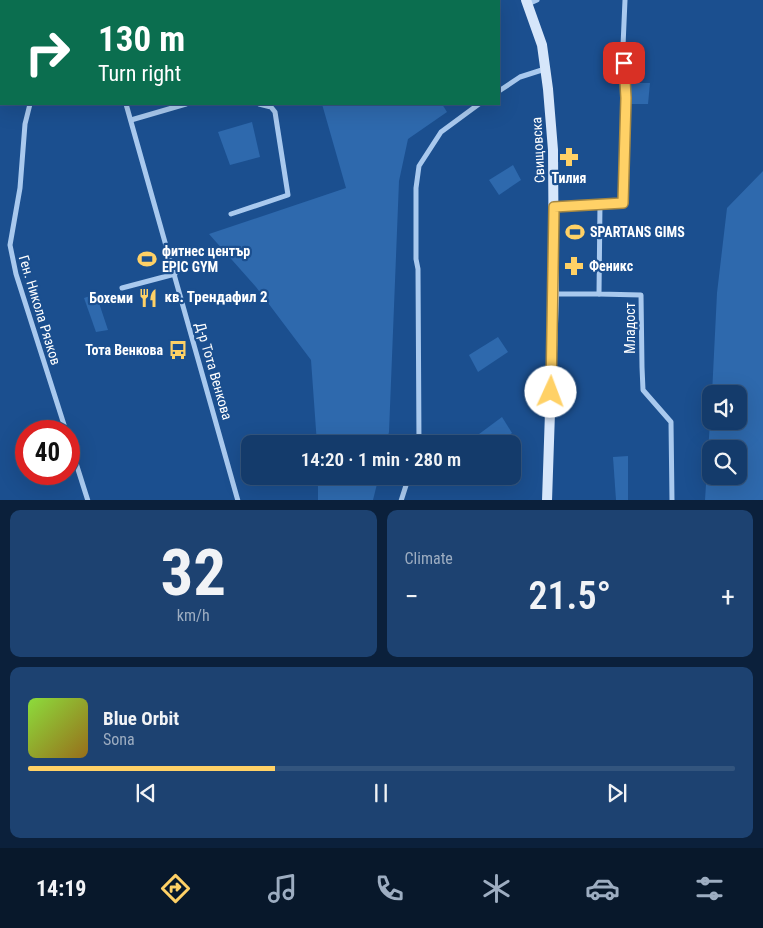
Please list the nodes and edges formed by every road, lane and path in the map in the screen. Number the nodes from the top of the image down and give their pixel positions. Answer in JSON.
{"nodes":[{"id":1,"x":625,"y":0,"type":"edge"},
{"id":2,"x":531,"y":1,"type":"edge"},
{"id":3,"x":546,"y":69,"type":"junction"},
{"id":4,"x":500,"y":90,"type":"edge"},
{"id":5,"x":30,"y":105,"type":"edge"},
{"id":6,"x":126,"y":105,"type":"edge"},
{"id":7,"x":183,"y":105,"type":"edge"},
{"id":8,"x":263,"y":105,"type":"edge"},
{"id":9,"x":478,"y":105,"type":"edge"},
{"id":10,"x":131,"y":120,"type":"junction"},
{"id":11,"x":600,"y":204,"type":"junction"},
{"id":12,"x":554,"y":207,"type":"junction"},
{"id":13,"x":231,"y":214,"type":"dead end"},
{"id":14,"x":175,"y":274,"type":"junction"},
{"id":15,"x":122,"y":288,"type":"dead end"},
{"id":16,"x":554,"y":294,"type":"junction"},
{"id":17,"x":599,"y":294,"type":"junction"},
{"id":18,"x":62,"y":420,"type":"edge"},
{"id":19,"x":419,"y":435,"type":"edge"},
{"id":20,"x":80,"y":475,"type":"edge"},
{"id":21,"x":406,"y":485,"type":"edge"},
{"id":22,"x":88,"y":500,"type":"edge"},
{"id":23,"x":238,"y":500,"type":"edge"},
{"id":24,"x":401,"y":500,"type":"edge"},
{"id":25,"x":547,"y":500,"type":"edge"},
{"id":26,"x":672,"y":500,"type":"edge"}],
"edges":[{"from":1,"to":11,"type":"street"},
{"from":2,"to":3,"type":"street","name":"Свищовска"},
{"from":3,"to":4,"type":"street"},
{"from":3,"to":12,"type":"street","name":"Свищовска"},
{"from":5,"to":18,"type":"street","name":"Ген. Никола Рязков"},
{"from":6,"to":10,"type":"street","name":"Д-р Тота Венкова"},
{"from":7,"to":10,"type":"street"},
{"from":8,"to":13,"type":"street"},
{"from":9,"to":19,"type":"street"},
{"from":10,"to":14,"type":"street","name":"Д-р Тота Венкова"},
{"from":11,"to":12,"type":"street"},
{"from":11,"to":17,"type":"street"},
{"from":12,"to":16,"type":"street","name":"Свищовска"},
{"from":14,"to":15,"type":"street"},
{"from":14,"to":23,"type":"street","name":"Д-р Тота Венкова"},
{"from":16,"to":17,"type":"street"},
{"from":16,"to":25,"type":"street","name":"Свищовска"},
{"from":17,"to":26,"type":"street","name":"Младост"},
{"from":20,"to":22,"type":"street"},
{"from":21,"to":24,"type":"street"}]}
